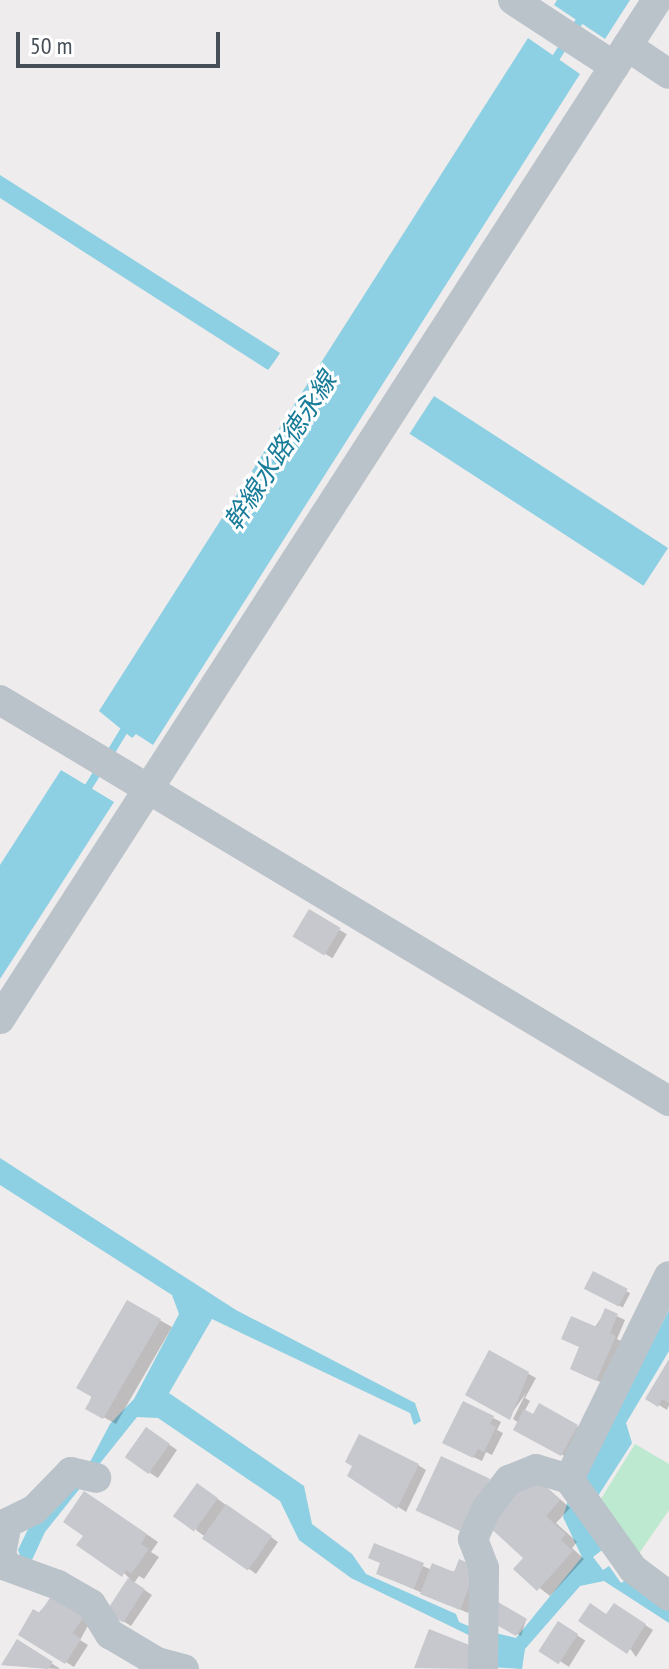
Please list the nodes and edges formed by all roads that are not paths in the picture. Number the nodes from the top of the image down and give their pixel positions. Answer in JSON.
{"nodes":[{"id":1,"x":657,"y":0,"type":"edge"},
{"id":2,"x":524,"y":3,"type":"edge"},
{"id":3,"x":620,"y":56,"type":"junction"},
{"id":4,"x":669,"y":74,"type":"edge"},
{"id":5,"x":0,"y":700,"type":"edge"},
{"id":6,"x":148,"y":788,"type":"junction"},
{"id":7,"x":0,"y":1019,"type":"edge"},
{"id":8,"x":669,"y":1101,"type":"edge"},
{"id":9,"x":669,"y":1276,"type":"edge"},
{"id":10,"x":88,"y":1474,"type":"dead end"},
{"id":11,"x":569,"y":1479,"type":"junction"},
{"id":12,"x":3,"y":1521,"type":"edge"},
{"id":13,"x":669,"y":1596,"type":"edge"},
{"id":14,"x":184,"y":1669,"type":"edge"},
{"id":15,"x":483,"y":1669,"type":"edge"}],
"edges":[{"from":1,"to":3,"type":"street"},
{"from":2,"to":3,"type":"street"},
{"from":3,"to":4,"type":"street"},
{"from":3,"to":6,"type":"street"},
{"from":5,"to":6,"type":"street"},
{"from":6,"to":7,"type":"street"},
{"from":6,"to":8,"type":"street"},
{"from":9,"to":11,"type":"street"},
{"from":10,"to":12,"type":"street"},
{"from":11,"to":13,"type":"street"},
{"from":11,"to":15,"type":"street"},
{"from":12,"to":14,"type":"street"}]}
